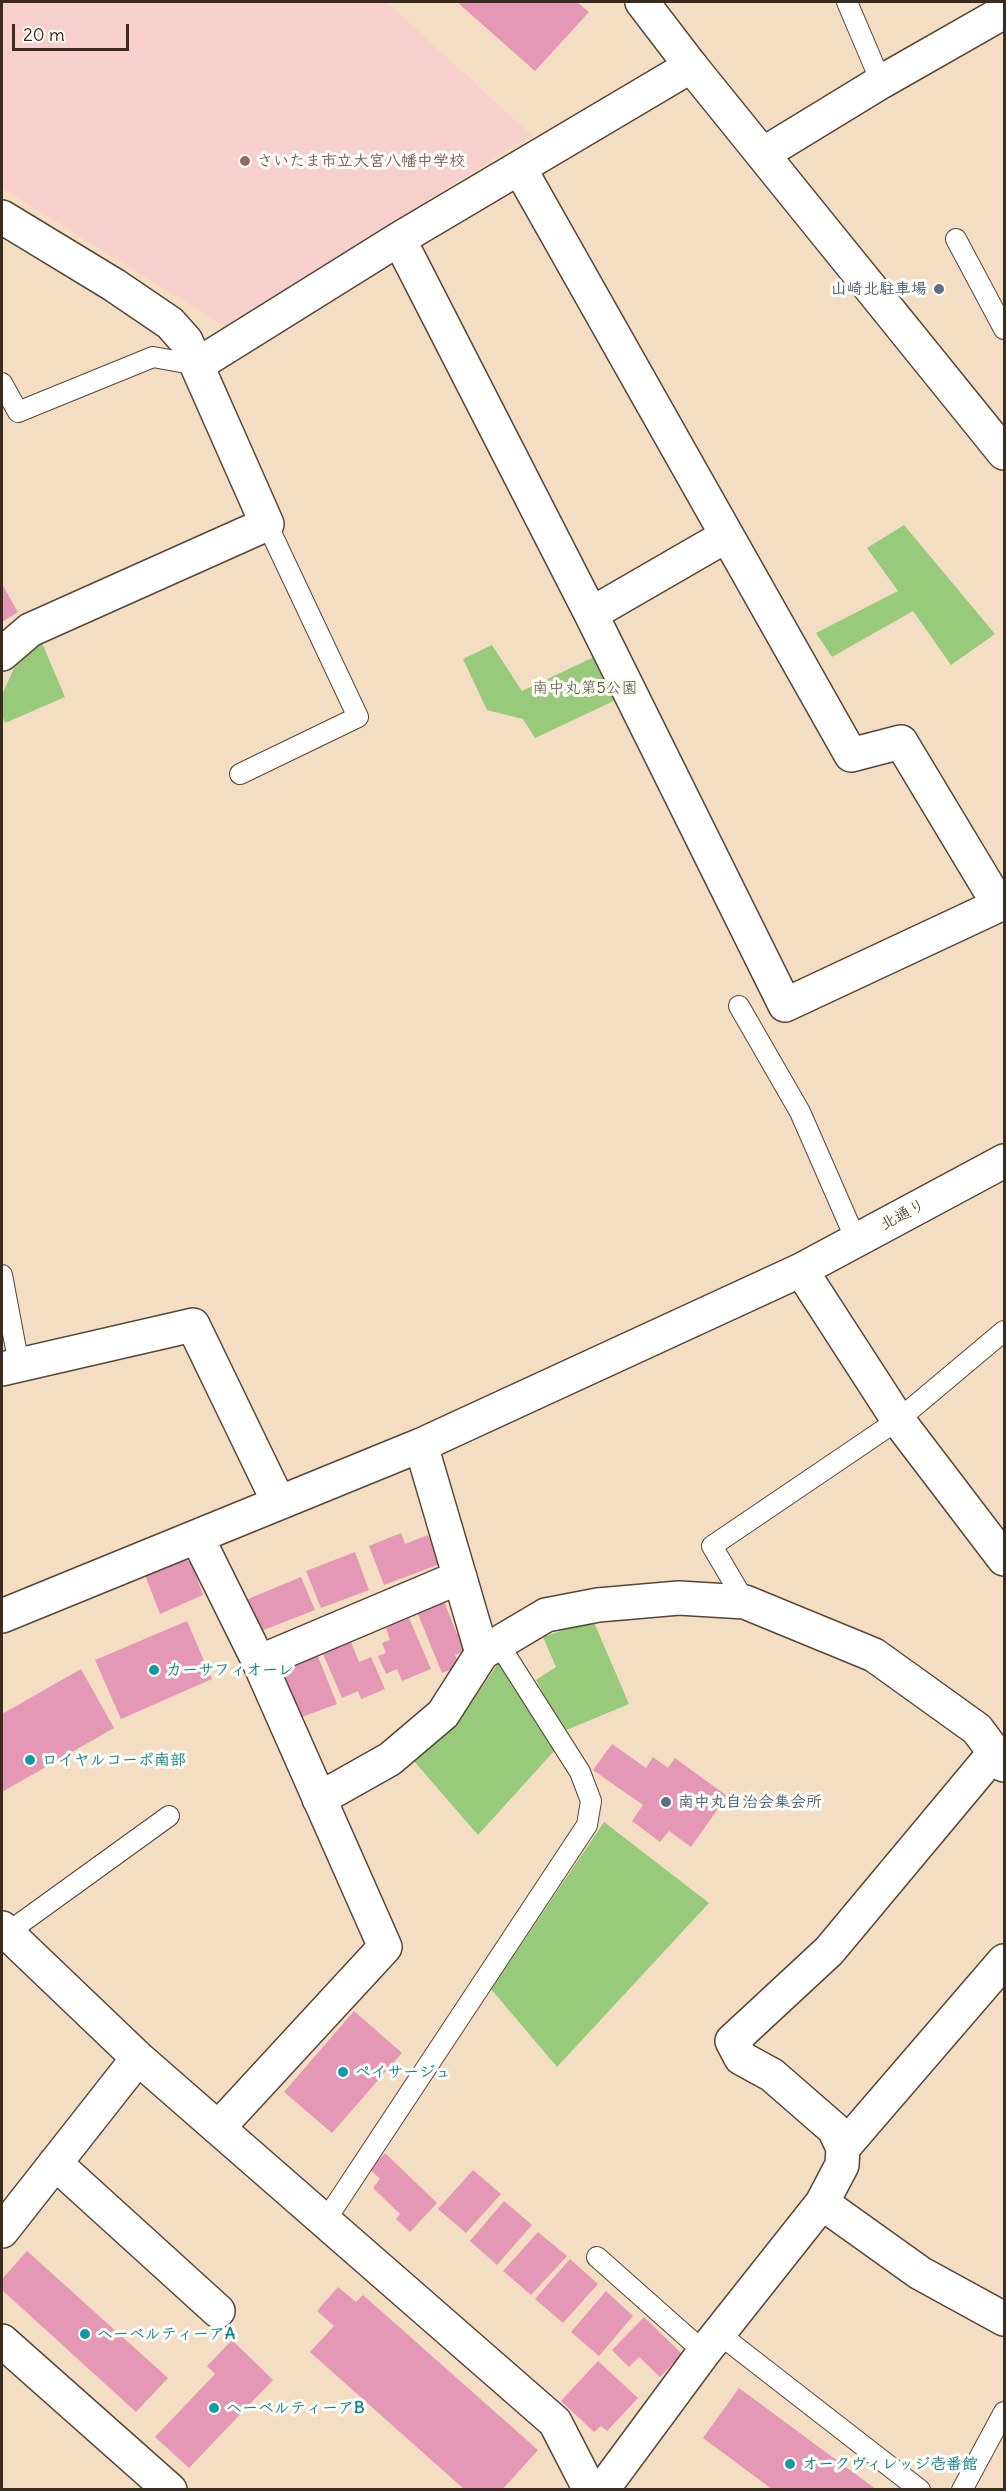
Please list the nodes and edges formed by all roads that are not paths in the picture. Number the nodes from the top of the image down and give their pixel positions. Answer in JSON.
{"nodes":[{"id":1,"x":847,"y":2,"type":"edge"},
{"id":2,"x":649,"y":4,"type":"edge"},
{"id":3,"x":1005,"y":12,"type":"edge"},
{"id":4,"x":691,"y":66,"type":"junction"},
{"id":5,"x":881,"y":82,"type":"junction"},
{"id":6,"x":763,"y":154,"type":"junction"},
{"id":7,"x":520,"y":169,"type":"junction"},
{"id":8,"x":2,"y":217,"type":"edge"},
{"id":9,"x":399,"y":239,"type":"junction"},
{"id":10,"x":956,"y":239,"type":"dead end"},
{"id":11,"x":1005,"y":329,"type":"edge"},
{"id":12,"x":197,"y":365,"type":"junction"},
{"id":13,"x":2,"y":383,"type":"edge"},
{"id":14,"x":999,"y":435,"type":"edge"},
{"id":15,"x":267,"y":524,"type":"junction"},
{"id":16,"x":726,"y":536,"type":"junction"},
{"id":17,"x":591,"y":614,"type":"junction"},
{"id":18,"x":2,"y":654,"type":"edge"},
{"id":19,"x":240,"y":774,"type":"dead end"},
{"id":20,"x":739,"y":1006,"type":"dead end"},
{"id":21,"x":1003,"y":1164,"type":"edge"},
{"id":22,"x":856,"y":1240,"type":"junction"},
{"id":23,"x":801,"y":1270,"type":"junction"},
{"id":24,"x":2,"y":1275,"type":"edge"},
{"id":25,"x":1005,"y":1331,"type":"edge"},
{"id":26,"x":10,"y":1367,"type":"edge"},
{"id":27,"x":898,"y":1420,"type":"junction"},
{"id":28,"x":420,"y":1444,"type":"junction"},
{"id":29,"x":279,"y":1503,"type":"junction"},
{"id":30,"x":197,"y":1537,"type":"junction"},
{"id":31,"x":1005,"y":1559,"type":"edge"},
{"id":32,"x":459,"y":1577,"type":"junction"},
{"id":33,"x":745,"y":1602,"type":"junction"},
{"id":34,"x":2,"y":1616,"type":"edge"},
{"id":35,"x":490,"y":1648,"type":"junction"},
{"id":36,"x":259,"y":1662,"type":"junction"},
{"id":37,"x":1000,"y":1759,"type":"edge"},
{"id":38,"x":319,"y":1799,"type":"junction"},
{"id":39,"x":169,"y":1816,"type":"dead end"},
{"id":40,"x":4,"y":1931,"type":"edge"},
{"id":41,"x":1005,"y":1961,"type":"edge"},
{"id":42,"x":138,"y":2058,"type":"junction"},
{"id":43,"x":218,"y":2128,"type":"junction"},
{"id":44,"x":843,"y":2148,"type":"junction"},
{"id":45,"x":55,"y":2163,"type":"junction"},
{"id":46,"x":822,"y":2203,"type":"junction"},
{"id":47,"x":325,"y":2221,"type":"junction"},
{"id":48,"x":2,"y":2231,"type":"edge"},
{"id":49,"x":597,"y":2257,"type":"dead end"},
{"id":50,"x":218,"y":2311,"type":"dead end"},
{"id":51,"x":1005,"y":2319,"type":"edge"},
{"id":52,"x":2,"y":2341,"type":"edge"},
{"id":53,"x":711,"y":2342,"type":"junction"},
{"id":54,"x":1005,"y":2412,"type":"edge"},
{"id":55,"x":170,"y":2490,"type":"edge"},
{"id":56,"x":590,"y":2490,"type":"edge"},
{"id":57,"x":602,"y":2490,"type":"edge"},
{"id":58,"x":920,"y":2490,"type":"edge"},
{"id":59,"x":962,"y":2490,"type":"edge"}],
"edges":[{"from":1,"to":5,"type":"lane"},
{"from":2,"to":4,"type":"street"},
{"from":3,"to":5,"type":"street"},
{"from":4,"to":6,"type":"street"},
{"from":4,"to":7,"type":"street"},
{"from":5,"to":6,"type":"street"},
{"from":6,"to":14,"type":"street"},
{"from":7,"to":9,"type":"street"},
{"from":7,"to":16,"type":"street"},
{"from":8,"to":12,"type":"street"},
{"from":9,"to":12,"type":"street"},
{"from":9,"to":17,"type":"street"},
{"from":10,"to":11,"type":"lane"},
{"from":12,"to":13,"type":"lane"},
{"from":12,"to":15,"type":"street"},
{"from":15,"to":18,"type":"street"},
{"from":15,"to":19,"type":"lane"},
{"from":16,"to":17,"type":"street"},
{"from":16,"to":17,"type":"street"},
{"from":20,"to":22,"type":"lane"},
{"from":21,"to":22,"type":"street","name":"北通り"},
{"from":22,"to":23,"type":"street","name":"北通り"},
{"from":23,"to":27,"type":"street"},
{"from":23,"to":28,"type":"street","name":"北通り"},
{"from":24,"to":26,"type":"lane"},
{"from":25,"to":27,"type":"lane"},
{"from":26,"to":29,"type":"street"},
{"from":27,"to":31,"type":"street"},
{"from":27,"to":33,"type":"lane"},
{"from":28,"to":29,"type":"street","name":"北通り"},
{"from":28,"to":32,"type":"street"},
{"from":29,"to":30,"type":"street","name":"北通り"},
{"from":30,"to":34,"type":"street","name":"北通り"},
{"from":30,"to":36,"type":"street"},
{"from":32,"to":35,"type":"street"},
{"from":32,"to":36,"type":"street"},
{"from":33,"to":35,"type":"street"},
{"from":33,"to":37,"type":"street"},
{"from":35,"to":38,"type":"street"},
{"from":35,"to":47,"type":"lane"},
{"from":36,"to":38,"type":"street"},
{"from":37,"to":44,"type":"street"},
{"from":38,"to":43,"type":"street"},
{"from":39,"to":40,"type":"lane"},
{"from":40,"to":42,"type":"street"},
{"from":41,"to":44,"type":"street"},
{"from":42,"to":43,"type":"street"},
{"from":42,"to":45,"type":"street"},
{"from":43,"to":47,"type":"street"},
{"from":44,"to":46,"type":"street"},
{"from":45,"to":48,"type":"street"},
{"from":45,"to":50,"type":"street"},
{"from":46,"to":51,"type":"street"},
{"from":46,"to":53,"type":"street"},
{"from":47,"to":56,"type":"street"},
{"from":49,"to":53,"type":"lane"},
{"from":52,"to":55,"type":"street"},
{"from":53,"to":57,"type":"street"},
{"from":53,"to":58,"type":"lane"},
{"from":54,"to":59,"type":"lane"}]}
